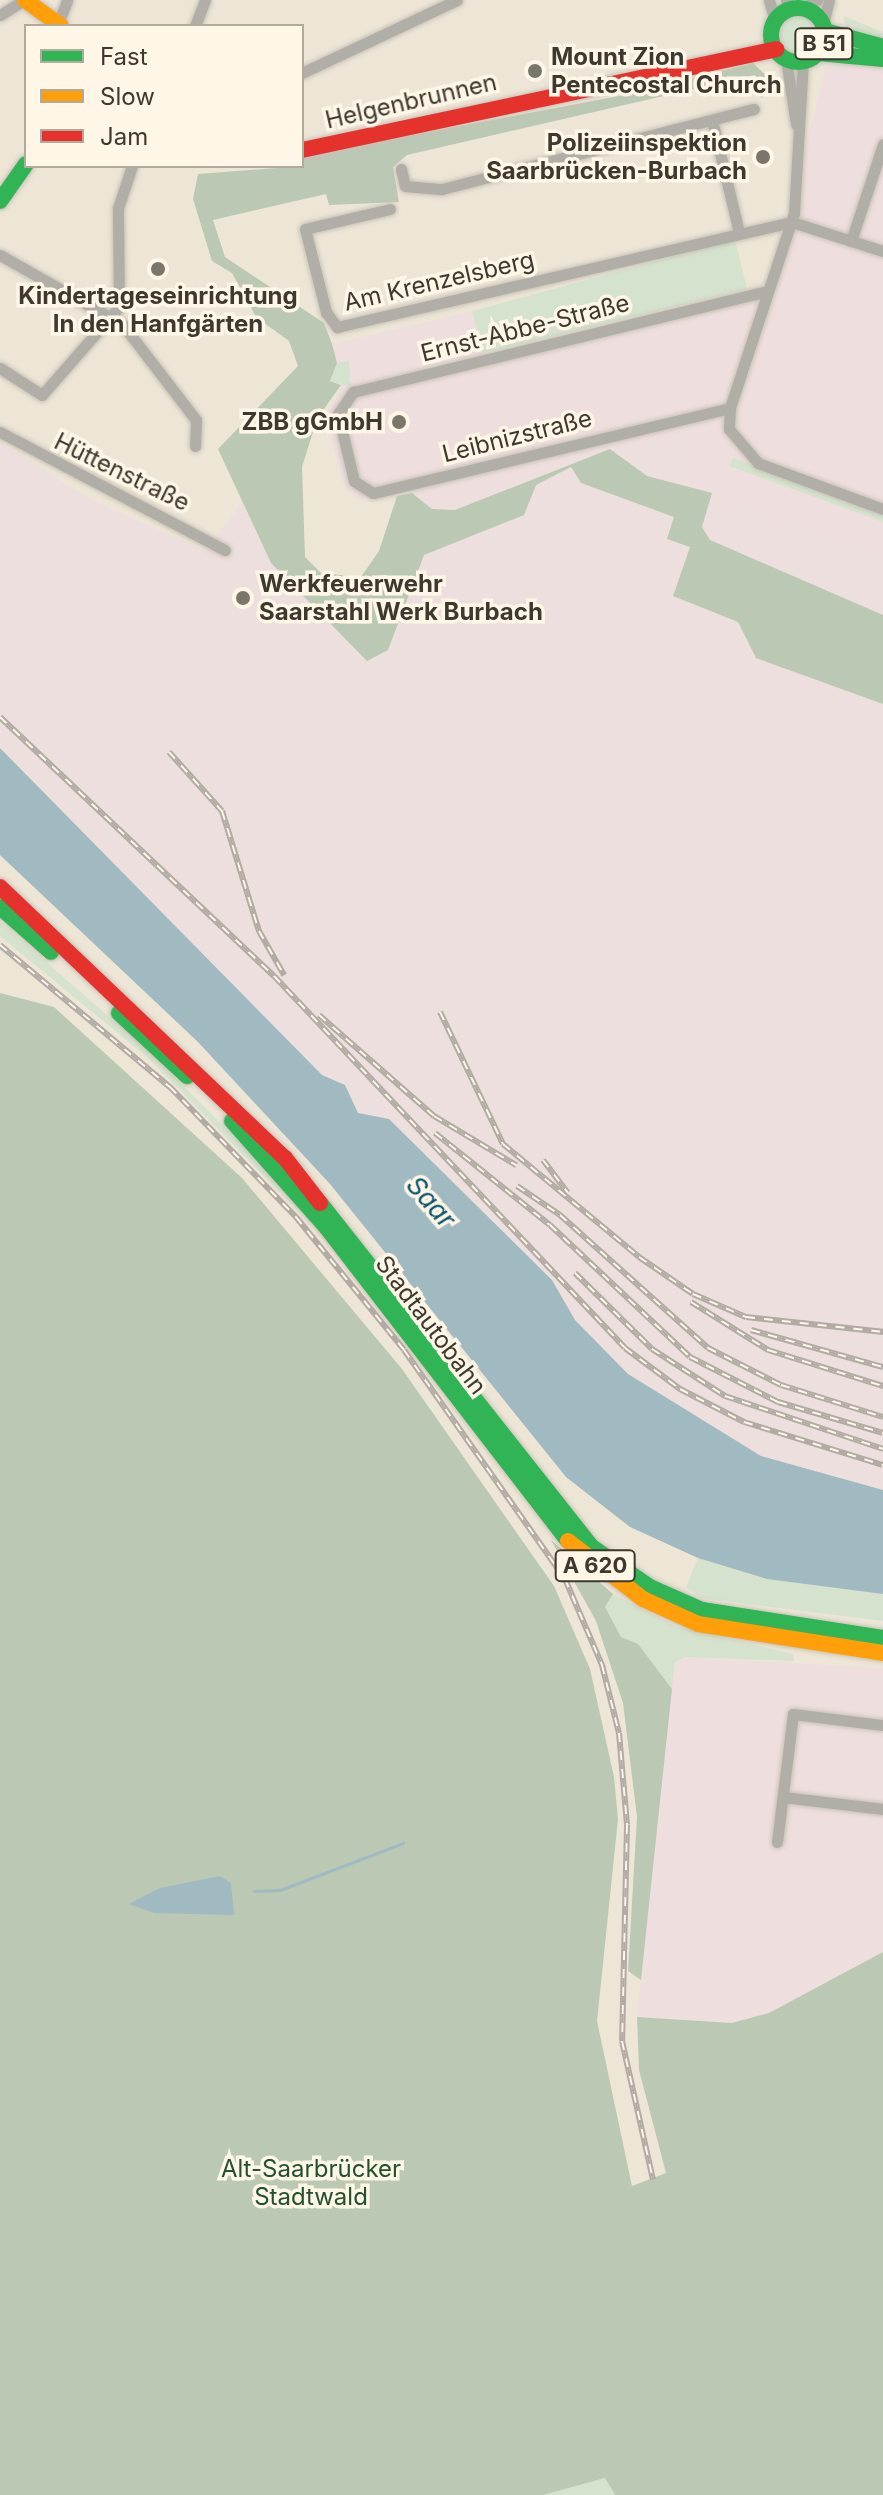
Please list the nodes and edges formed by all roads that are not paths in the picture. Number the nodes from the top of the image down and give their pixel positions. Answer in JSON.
{"nodes":[{"id":1,"x":25,"y":0,"type":"edge"},
{"id":2,"x":67,"y":0,"type":"edge"},
{"id":3,"x":205,"y":0,"type":"edge"},
{"id":4,"x":457,"y":0,"type":"edge"},
{"id":5,"x":769,"y":0,"type":"edge"},
{"id":6,"x":829,"y":0,"type":"edge"},
{"id":7,"x":800,"y":4,"type":"edge"},
{"id":8,"x":0,"y":15,"type":"edge"},
{"id":9,"x":59,"y":24,"type":"edge"},
{"id":10,"x":60,"y":24,"type":"edge"},
{"id":11,"x":196,"y":24,"type":"edge"},
{"id":12,"x":774,"y":25,"type":"junction"},
{"id":13,"x":824,"y":27,"type":"junction"},
{"id":14,"x":883,"y":47,"type":"edge"},
{"id":15,"x":796,"y":56,"type":"junction"},
{"id":16,"x":718,"y":58,"type":"junction"},
{"id":17,"x":883,"y":59,"type":"edge"},
{"id":18,"x":304,"y":72,"type":"edge"},
{"id":19,"x":754,"y":109,"type":"dead end"},
{"id":20,"x":713,"y":124,"type":"junction"},
{"id":21,"x":883,"y":144,"type":"edge"},
{"id":22,"x":304,"y":150,"type":"edge"},
{"id":23,"x":24,"y":167,"type":"edge"},
{"id":24,"x":131,"y":168,"type":"edge"},
{"id":25,"x":401,"y":169,"type":"dead end"},
{"id":26,"x":0,"y":201,"type":"edge"},
{"id":27,"x":390,"y":209,"type":"dead end"},
{"id":28,"x":792,"y":222,"type":"junction"},
{"id":29,"x":739,"y":232,"type":"junction"},
{"id":30,"x":851,"y":241,"type":"junction"},
{"id":31,"x":883,"y":251,"type":"edge"},
{"id":32,"x":0,"y":255,"type":"edge"},
{"id":33,"x":768,"y":291,"type":"junction"},
{"id":34,"x":111,"y":317,"type":"junction"},
{"id":35,"x":0,"y":368,"type":"edge"},
{"id":36,"x":730,"y":408,"type":"junction"},
{"id":37,"x":0,"y":432,"type":"edge"},
{"id":38,"x":195,"y":446,"type":"dead end"},
{"id":39,"x":345,"y":447,"type":"joint"},
{"id":40,"x":883,"y":509,"type":"edge"},
{"id":41,"x":225,"y":550,"type":"dead end"},
{"id":42,"x":1,"y":892,"type":"edge"},
{"id":43,"x":883,"y":1638,"type":"edge"},
{"id":44,"x":883,"y":1653,"type":"edge"},
{"id":45,"x":883,"y":1725,"type":"edge"},
{"id":46,"x":783,"y":1797,"type":"junction"},
{"id":47,"x":883,"y":1809,"type":"edge"},
{"id":48,"x":777,"y":1842,"type":"dead end"}],
"edges":[{"from":1,"to":8,"type":"street"},
{"from":1,"to":9,"type":"main road"},
{"from":2,"to":10,"type":"street"},
{"from":3,"to":11,"type":"street"},
{"from":4,"to":18,"type":"street"},
{"from":5,"to":12,"type":"street"},
{"from":6,"to":13,"type":"street"},
{"from":7,"to":12,"type":"main road","number":"B 51"},
{"from":7,"to":13,"type":"main road","number":"B 51"},
{"from":12,"to":15,"type":"main road","number":"B 51"},
{"from":12,"to":16,"type":"main road","name":"Helgenbrunnen","number":"B 51"},
{"from":13,"to":14,"type":"main road","number":"B 51"},
{"from":13,"to":15,"type":"main road","number":"B 51"},
{"from":15,"to":16,"type":"main road","name":"Helgenbrunnen","number":"B 51"},
{"from":15,"to":17,"type":"main road","number":"B 51"},
{"from":15,"to":28,"type":"street"},
{"from":16,"to":22,"type":"main road","name":"Helgenbrunnen","number":"B 51"},
{"from":19,"to":20,"type":"street"},
{"from":20,"to":25,"type":"street"},
{"from":20,"to":29,"type":"street"},
{"from":21,"to":30,"type":"street"},
{"from":23,"to":26,"type":"main road"},
{"from":24,"to":34,"type":"street"},
{"from":27,"to":29,"type":"street","name":"Am Krenzelsberg"},
{"from":28,"to":29,"type":"street","name":"Am Krenzelsberg"},
{"from":28,"to":30,"type":"street"},
{"from":28,"to":33,"type":"street"},
{"from":30,"to":31,"type":"street"},
{"from":32,"to":34,"type":"street"},
{"from":33,"to":36,"type":"street"},
{"from":33,"to":39,"type":"street","name":"Ernst-Abbe-Straße"},
{"from":34,"to":35,"type":"street"},
{"from":34,"to":38,"type":"street"},
{"from":36,"to":39,"type":"street","name":"Leibnizstraße"},
{"from":36,"to":40,"type":"street"},
{"from":37,"to":41,"type":"street","name":"Hüttenstraße"},
{"from":42,"to":43,"type":"main road","name":"Stadtautobahn","number":"A 620"},
{"from":42,"to":44,"type":"main road","name":"Stadtautobahn","number":"A 620"},
{"from":45,"to":46,"type":"street"},
{"from":46,"to":47,"type":"street"},
{"from":46,"to":48,"type":"street"}]}
